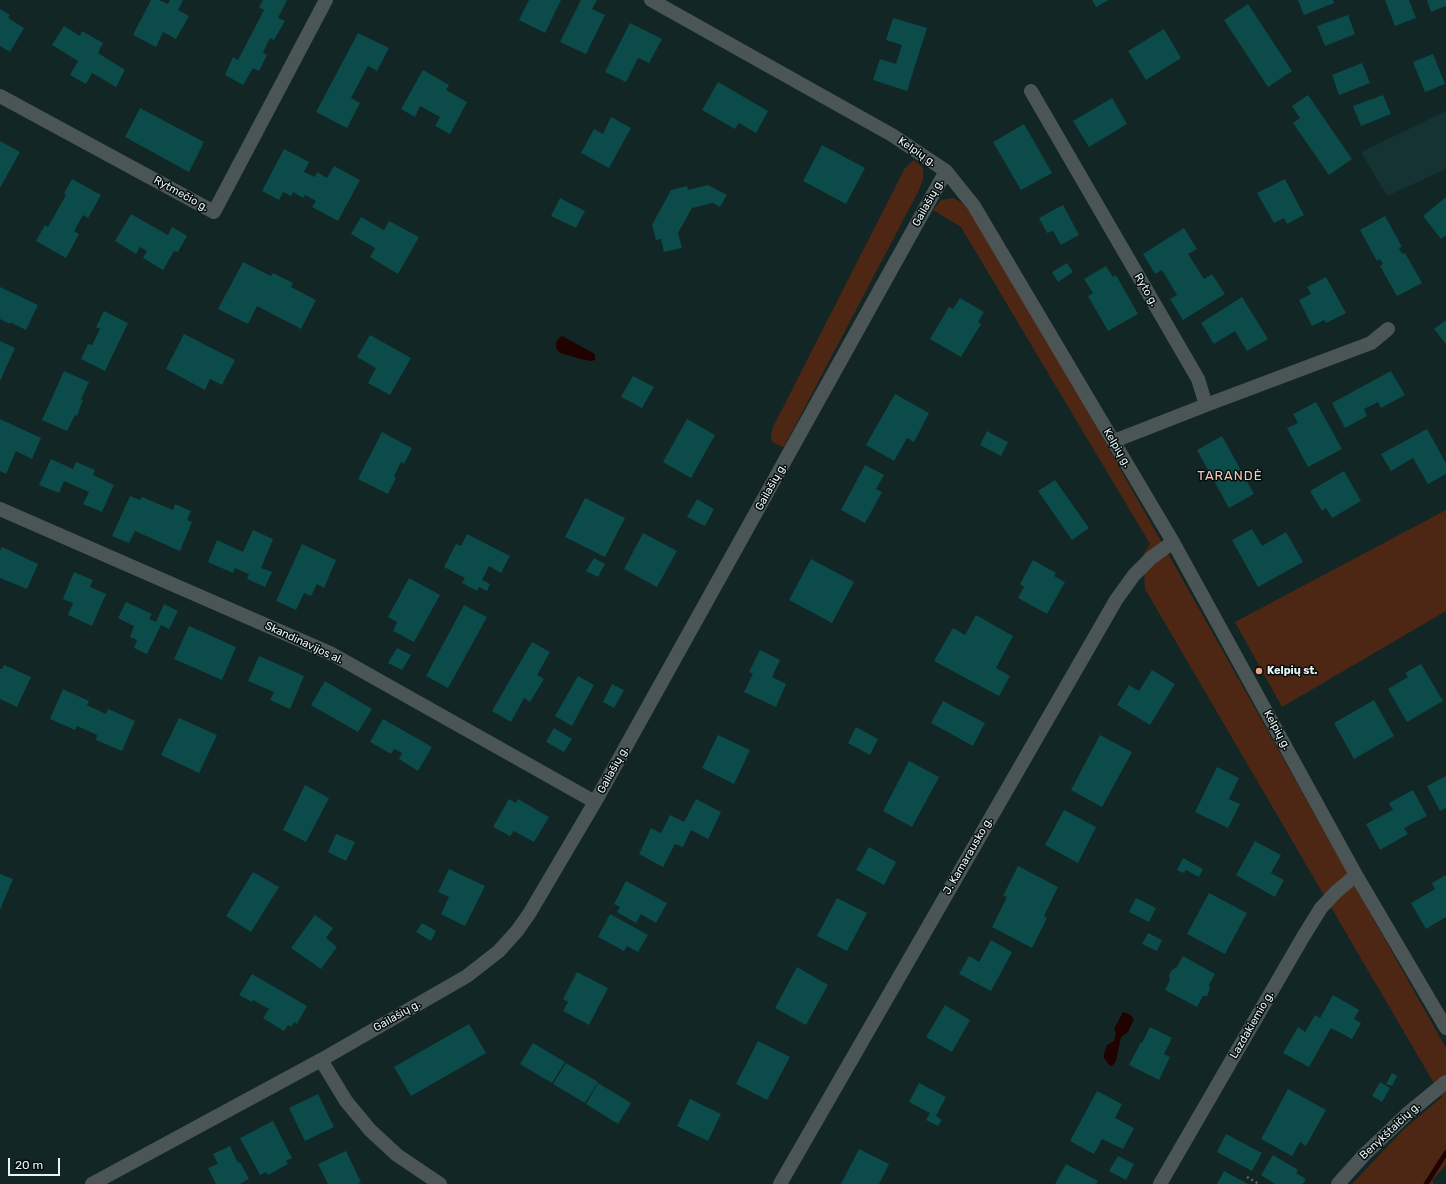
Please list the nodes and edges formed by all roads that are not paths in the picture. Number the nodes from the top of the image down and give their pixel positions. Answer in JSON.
{"nodes":[{"id":1,"x":326,"y":0,"type":"edge"},
{"id":2,"x":651,"y":0,"type":"edge"},
{"id":3,"x":1031,"y":91,"type":"dead end"},
{"id":4,"x":0,"y":96,"type":"edge"},
{"id":5,"x":946,"y":171,"type":"junction"},
{"id":6,"x":1388,"y":329,"type":"dead end"},
{"id":7,"x":1206,"y":404,"type":"junction"},
{"id":8,"x":1114,"y":441,"type":"junction"},
{"id":9,"x":0,"y":509,"type":"edge"},
{"id":10,"x":1173,"y":542,"type":"junction"},
{"id":11,"x":595,"y":802,"type":"junction"},
{"id":12,"x":1356,"y":875,"type":"junction"},
{"id":13,"x":1446,"y":1028,"type":"edge"},
{"id":14,"x":321,"y":1060,"type":"junction"},
{"id":15,"x":1446,"y":1082,"type":"edge"},
{"id":16,"x":92,"y":1184,"type":"edge"},
{"id":17,"x":440,"y":1184,"type":"edge"},
{"id":18,"x":780,"y":1184,"type":"edge"},
{"id":19,"x":1160,"y":1184,"type":"edge"},
{"id":20,"x":1338,"y":1184,"type":"edge"}],
"edges":[{"from":1,"to":4,"type":"street","name":"Rytmečio g."},
{"from":2,"to":5,"type":"street","name":"Kelpių g."},
{"from":3,"to":7,"type":"street","name":"Ryto g."},
{"from":5,"to":8,"type":"street","name":"Kelpių g."},
{"from":5,"to":11,"type":"street","name":"Gailašių g."},
{"from":6,"to":7,"type":"street"},
{"from":7,"to":8,"type":"street"},
{"from":8,"to":10,"type":"street","name":"Kelpių g."},
{"from":9,"to":11,"type":"street","name":"Skandinavijos al."},
{"from":10,"to":12,"type":"street","name":"Kelpių g."},
{"from":10,"to":18,"type":"street","name":"J. Kamarausko g."},
{"from":11,"to":14,"type":"street","name":"Gailašių g."},
{"from":12,"to":13,"type":"street","name":"Kelpių g."},
{"from":12,"to":19,"type":"street","name":"Lazdakiemio g."},
{"from":14,"to":16,"type":"street","name":"Gailašių g."},
{"from":14,"to":17,"type":"street"},
{"from":15,"to":20,"type":"street","name":"Benykštaičių g."}]}
